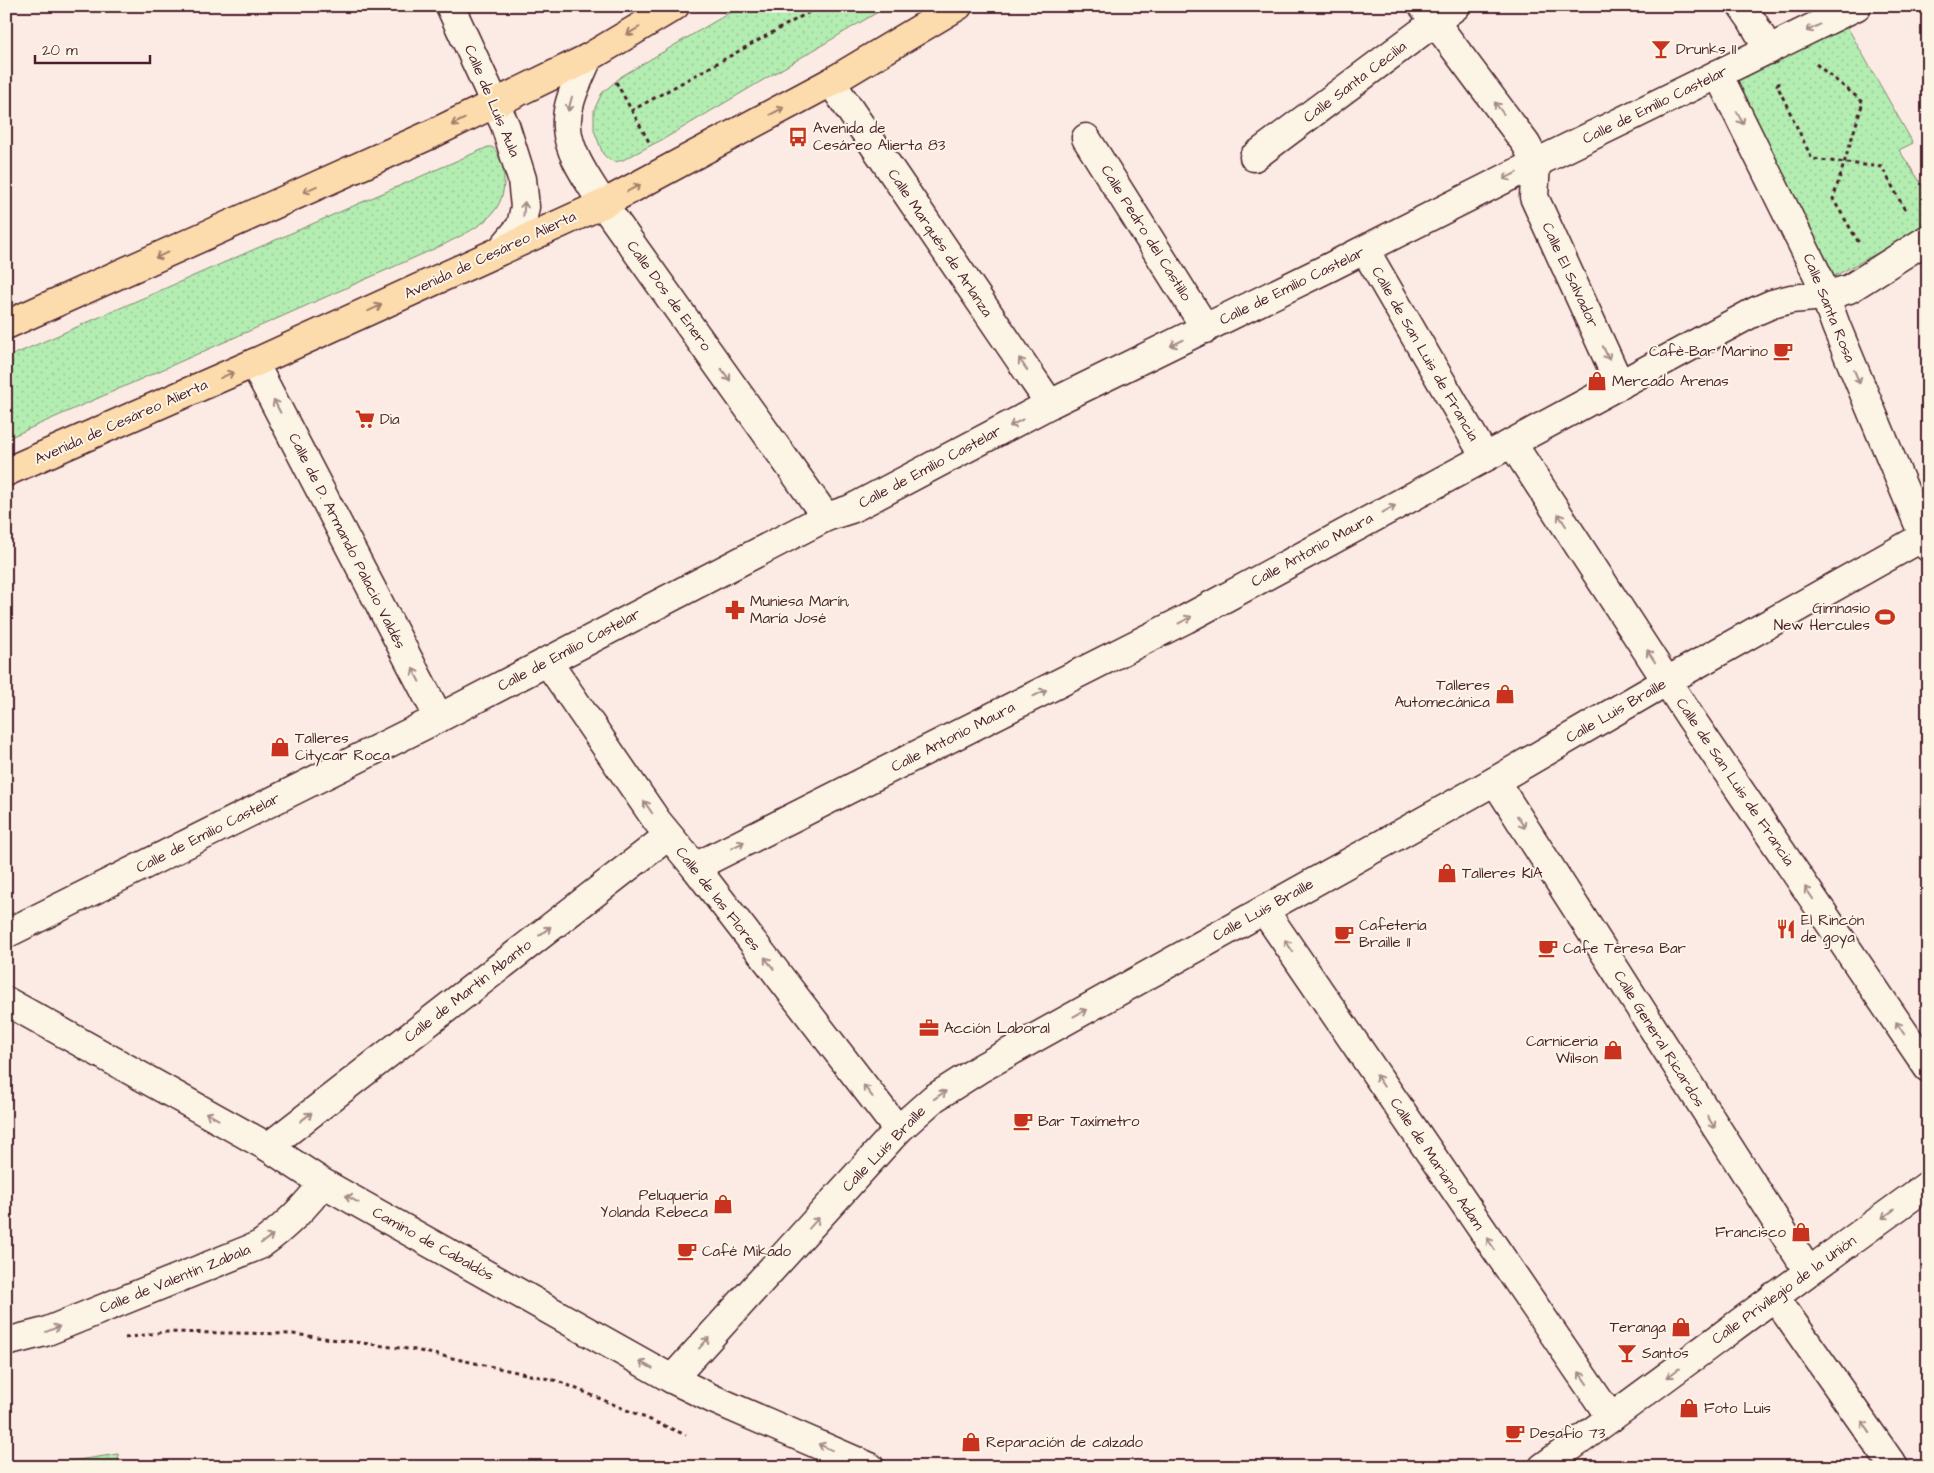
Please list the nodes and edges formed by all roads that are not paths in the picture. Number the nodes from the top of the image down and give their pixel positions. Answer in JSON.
{"nodes":[{"id":1,"x":450,"y":6,"type":"edge"},
{"id":2,"x":675,"y":6,"type":"edge"},
{"id":3,"x":958,"y":6,"type":"edge"},
{"id":4,"x":1742,"y":6,"type":"edge"},
{"id":5,"x":1857,"y":6,"type":"edge"},
{"id":6,"x":1438,"y":12,"type":"edge"},
{"id":7,"x":1769,"y":50,"type":"junction"},
{"id":8,"x":588,"y":58,"type":"junction"},
{"id":9,"x":1718,"y":74,"type":"junction"},
{"id":10,"x":831,"y":82,"type":"junction"},
{"id":11,"x":496,"y":103,"type":"junction"},
{"id":12,"x":1086,"y":138,"type":"dead end"},
{"id":13,"x":1254,"y":157,"type":"dead end"},
{"id":14,"x":1536,"y":163,"type":"junction"},
{"id":15,"x":603,"y":204,"type":"junction"},
{"id":16,"x":1928,"y":238,"type":"edge"},
{"id":17,"x":502,"y":250,"type":"junction"},
{"id":18,"x":1365,"y":250,"type":"junction"},
{"id":19,"x":1825,"y":296,"type":"junction"},
{"id":20,"x":6,"y":324,"type":"edge"},
{"id":21,"x":1206,"y":329,"type":"junction"},
{"id":22,"x":254,"y":363,"type":"junction"},
{"id":23,"x":1620,"y":385,"type":"junction"},
{"id":24,"x":1050,"y":404,"type":"junction"},
{"id":25,"x":1512,"y":443,"type":"junction"},
{"id":26,"x":1485,"y":457,"type":"junction"},
{"id":27,"x":6,"y":472,"type":"edge"},
{"id":28,"x":826,"y":517,"type":"junction"},
{"id":29,"x":1926,"y":539,"type":"edge"},
{"id":30,"x":547,"y":661,"type":"junction"},
{"id":31,"x":1667,"y":681,"type":"junction"},
{"id":32,"x":439,"y":718,"type":"junction"},
{"id":33,"x":1495,"y":782,"type":"junction"},
{"id":34,"x":668,"y":836,"type":"junction"},
{"id":35,"x":695,"y":868,"type":"junction"},
{"id":36,"x":1264,"y":910,"type":"junction"},
{"id":37,"x":6,"y":934,"type":"edge"},
{"id":38,"x":6,"y":1001,"type":"edge"},
{"id":39,"x":1928,"y":1068,"type":"edge"},
{"id":40,"x":898,"y":1130,"type":"junction"},
{"id":41,"x":268,"y":1147,"type":"junction"},
{"id":42,"x":323,"y":1183,"type":"junction"},
{"id":43,"x":1928,"y":1185,"type":"edge"},
{"id":44,"x":1808,"y":1272,"type":"junction"},
{"id":45,"x":1774,"y":1296,"type":"junction"},
{"id":46,"x":6,"y":1342,"type":"edge"},
{"id":47,"x":672,"y":1379,"type":"junction"},
{"id":48,"x":1610,"y":1418,"type":"junction"},
{"id":49,"x":870,"y":1467,"type":"edge"},
{"id":50,"x":1543,"y":1467,"type":"edge"},
{"id":51,"x":1894,"y":1467,"type":"edge"}],
"edges":[{"from":1,"to":11,"type":"street","name":"Calle de Luis Aula"},
{"from":2,"to":8,"type":"main road","one_way":true},
{"from":3,"to":10,"type":"main road","name":"Avenida de Cesáreo Alierta"},
{"from":4,"to":7,"type":"street"},
{"from":5,"to":7,"type":"street","name":"Calle de Emilio Castelar","one_way":true},
{"from":6,"to":13,"type":"street","name":"Calle Santa Cecilia"},
{"from":14,"to":6,"type":"street","one_way":true},
{"from":7,"to":9,"type":"street","name":"Calle de Emilio Castelar"},
{"from":8,"to":11,"type":"main road"},
{"from":8,"to":15,"type":"street","name":"Calle Dos de Enero","one_way":true},
{"from":9,"to":14,"type":"street","name":"Calle de Emilio Castelar"},
{"from":9,"to":19,"type":"street","name":"Calle Santa Rosa","one_way":true},
{"from":15,"to":10,"type":"main road","name":"Avenida de Cesáreo Alierta","one_way":true},
{"from":24,"to":10,"type":"street","name":"Calle Marqués de Arlanza","one_way":true},
{"from":17,"to":11,"type":"street","name":"Calle de Luis Aula","one_way":true},
{"from":11,"to":20,"type":"main road","one_way":true},
{"from":12,"to":21,"type":"street","name":"Calle Pedro del Castillo"},
{"from":14,"to":18,"type":"street","name":"Calle de Emilio Castelar","one_way":true},
{"from":14,"to":23,"type":"street","name":"Calle El Salvador","one_way":true},
{"from":15,"to":17,"type":"main road","name":"Avenida de Cesáreo Alierta"},
{"from":15,"to":28,"type":"street","name":"Calle Dos de Enero","one_way":true},
{"from":16,"to":19,"type":"street","name":"Calle Antonio Maura"},
{"from":22,"to":17,"type":"main road","name":"Avenida de Cesáreo Alierta","one_way":true},
{"from":18,"to":21,"type":"street","name":"Calle de Emilio Castelar"},
{"from":18,"to":26,"type":"street","name":"Calle de San Luis de Francia"},
{"from":19,"to":23,"type":"street","name":"Calle Antonio Maura"},
{"from":19,"to":29,"type":"street","name":"Calle Santa Rosa","one_way":true},
{"from":21,"to":24,"type":"street","name":"Calle de Emilio Castelar","one_way":true},
{"from":27,"to":22,"type":"main road","name":"Avenida de Cesáreo Alierta","one_way":true},
{"from":32,"to":22,"type":"street","name":"Calle de D. Armando Palacio Valdés","one_way":true},
{"from":23,"to":25,"type":"street","name":"Calle Antonio Maura"},
{"from":24,"to":28,"type":"street","name":"Calle de Emilio Castelar","one_way":true},
{"from":25,"to":26,"type":"street","name":"Calle Antonio Maura"},
{"from":31,"to":25,"type":"street","name":"Calle de San Luis de Francia","one_way":true},
{"from":35,"to":26,"type":"street","name":"Calle Antonio Maura","one_way":true},
{"from":28,"to":30,"type":"street","name":"Calle de Emilio Castelar"},
{"from":29,"to":31,"type":"street","name":"Calle Luis Braille"},
{"from":30,"to":32,"type":"street","name":"Calle de Emilio Castelar"},
{"from":34,"to":30,"type":"street","name":"Calle de las Flores","one_way":true},
{"from":31,"to":33,"type":"street","name":"Calle Luis Braille"},
{"from":39,"to":31,"type":"street","name":"Calle de San Luis de Francia","one_way":true},
{"from":32,"to":37,"type":"street","name":"Calle de Emilio Castelar"},
{"from":33,"to":36,"type":"street","name":"Calle Luis Braille"},
{"from":33,"to":44,"type":"street","name":"Calle General Ricardos","one_way":true},
{"from":34,"to":35,"type":"street","name":"Calle de las Flores"},
{"from":41,"to":34,"type":"street","name":"Calle de Martín Abanto","one_way":true},
{"from":40,"to":35,"type":"street","name":"Calle de las Flores","one_way":true},
{"from":40,"to":36,"type":"street","name":"Calle Luis Braille","one_way":true},
{"from":48,"to":36,"type":"street","name":"Calle de Mariano Adam","one_way":true},
{"from":41,"to":38,"type":"street","name":"Camino de Cabaldós","one_way":true},
{"from":47,"to":40,"type":"street","name":"Calle Luis Braille","one_way":true},
{"from":41,"to":42,"type":"street","name":"Camino de Cabaldós"},
{"from":46,"to":42,"type":"street","name":"Calle de Valentín Zabala","one_way":true},
{"from":47,"to":42,"type":"street","name":"Camino de Cabaldós","one_way":true},
{"from":43,"to":44,"type":"street","name":"Calle Privilegio de la Unión","one_way":true},
{"from":44,"to":45,"type":"street","name":"Calle Privilegio de la Unión"},
{"from":45,"to":48,"type":"street","name":"Calle Privilegio de la Unión","one_way":true},
{"from":51,"to":45,"type":"street","one_way":true},
{"from":49,"to":47,"type":"street","name":"Camino de Cabaldós","one_way":true},
{"from":48,"to":50,"type":"street","name":"Calle Privilegio de la Unión"}]}
